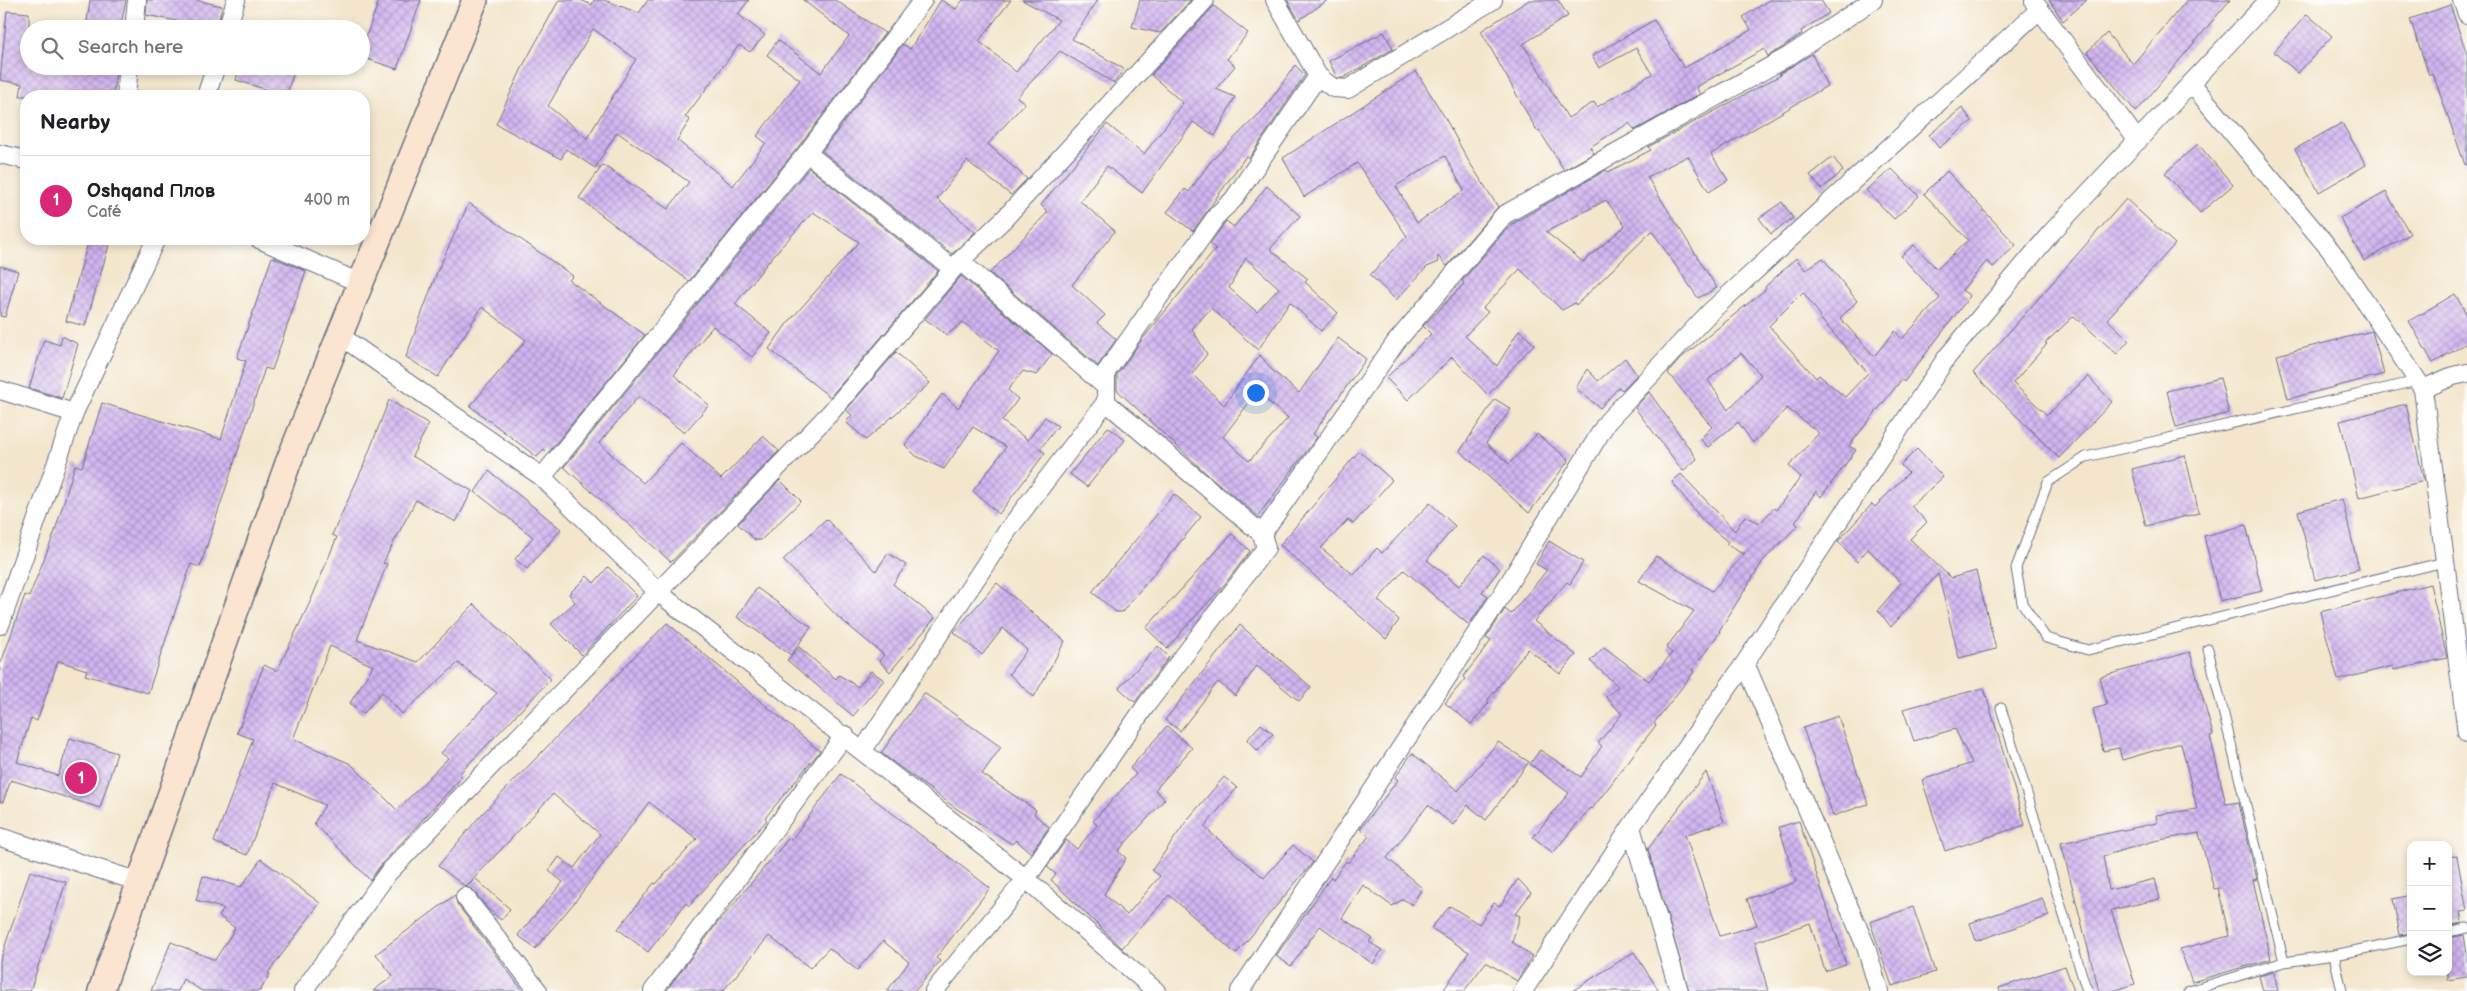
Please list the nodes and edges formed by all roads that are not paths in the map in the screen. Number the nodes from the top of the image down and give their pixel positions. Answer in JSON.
{"nodes":[{"id":1,"x":138,"y":0,"type":"edge"},
{"id":2,"x":236,"y":0,"type":"edge"},
{"id":3,"x":475,"y":0,"type":"edge"},
{"id":4,"x":923,"y":0,"type":"edge"},
{"id":5,"x":1205,"y":0,"type":"edge"},
{"id":6,"x":1275,"y":0,"type":"edge"},
{"id":7,"x":1492,"y":0,"type":"edge"},
{"id":8,"x":1873,"y":0,"type":"edge"},
{"id":9,"x":2269,"y":0,"type":"edge"},
{"id":10,"x":2462,"y":0,"type":"edge"},
{"id":11,"x":2036,"y":5,"type":"edge"},
{"id":12,"x":2467,"y":14,"type":"edge"},
{"id":13,"x":135,"y":20,"type":"edge"},
{"id":14,"x":230,"y":20,"type":"edge"},
{"id":15,"x":128,"y":75,"type":"edge"},
{"id":16,"x":213,"y":75,"type":"edge"},
{"id":17,"x":1318,"y":76,"type":"junction"},
{"id":18,"x":2191,"y":83,"type":"junction"},
{"id":19,"x":127,"y":90,"type":"edge"},
{"id":20,"x":208,"y":90,"type":"edge"},
{"id":21,"x":2138,"y":141,"type":"junction"},
{"id":22,"x":808,"y":153,"type":"junction"},
{"id":23,"x":0,"y":154,"type":"edge"},
{"id":24,"x":20,"y":159,"type":"edge"},
{"id":25,"x":153,"y":245,"type":"edge"},
{"id":26,"x":273,"y":245,"type":"edge"},
{"id":27,"x":957,"y":264,"type":"junction"},
{"id":28,"x":360,"y":283,"type":"junction"},
{"id":29,"x":339,"y":334,"type":"junction"},
{"id":30,"x":2467,"y":373,"type":"edge"},
{"id":31,"x":2420,"y":385,"type":"junction"},
{"id":32,"x":0,"y":390,"type":"edge"},
{"id":33,"x":1106,"y":394,"type":"junction"},
{"id":34,"x":74,"y":413,"type":"junction"},
{"id":35,"x":542,"y":477,"type":"junction"},
{"id":36,"x":1262,"y":534,"type":"junction"},
{"id":37,"x":2444,"y":562,"type":"junction"},
{"id":38,"x":660,"y":593,"type":"junction"},
{"id":39,"x":0,"y":625,"type":"edge"},
{"id":40,"x":2208,"y":649,"type":"dead end"},
{"id":41,"x":1745,"y":663,"type":"junction"},
{"id":42,"x":2002,"y":708,"type":"dead end"},
{"id":43,"x":2467,"y":732,"type":"edge"},
{"id":44,"x":845,"y":735,"type":"junction"},
{"id":45,"x":864,"y":750,"type":"junction"},
{"id":46,"x":1631,"y":827,"type":"junction"},
{"id":47,"x":0,"y":837,"type":"edge"},
{"id":48,"x":1026,"y":878,"type":"junction"},
{"id":49,"x":139,"y":882,"type":"junction"},
{"id":50,"x":465,"y":897,"type":"dead end"},
{"id":51,"x":2467,"y":928,"type":"edge"},
{"id":52,"x":2452,"y":931,"type":"edge"},
{"id":53,"x":2407,"y":940,"type":"edge"},
{"id":54,"x":2334,"y":955,"type":"junction"},
{"id":55,"x":2284,"y":962,"type":"junction"},
{"id":56,"x":101,"y":991,"type":"edge"},
{"id":57,"x":303,"y":991,"type":"edge"},
{"id":58,"x":538,"y":991,"type":"edge"},
{"id":59,"x":653,"y":991,"type":"edge"},
{"id":60,"x":934,"y":991,"type":"edge"},
{"id":61,"x":1156,"y":991,"type":"edge"},
{"id":62,"x":1240,"y":991,"type":"edge"},
{"id":63,"x":1523,"y":991,"type":"edge"},
{"id":64,"x":1679,"y":991,"type":"edge"},
{"id":65,"x":1879,"y":991,"type":"edge"},
{"id":66,"x":2088,"y":991,"type":"edge"},
{"id":67,"x":2189,"y":991,"type":"edge"},
{"id":68,"x":2342,"y":991,"type":"edge"}],
"edges":[{"from":1,"to":13,"type":"street"},
{"from":2,"to":14,"type":"street"},
{"from":3,"to":28,"type":"main road"},
{"from":4,"to":22,"type":"street"},
{"from":5,"to":27,"type":"street"},
{"from":6,"to":17,"type":"street"},
{"from":7,"to":17,"type":"street"},
{"from":8,"to":36,"type":"street"},
{"from":9,"to":18,"type":"street"},
{"from":10,"to":12,"type":"street"},
{"from":11,"to":21,"type":"street"},
{"from":11,"to":62,"type":"street"},
{"from":15,"to":19,"type":"street"},
{"from":16,"to":20,"type":"street"},
{"from":17,"to":33,"type":"street"},
{"from":18,"to":21,"type":"street"},
{"from":18,"to":31,"type":"street"},
{"from":21,"to":41,"type":"street"},
{"from":22,"to":27,"type":"street"},
{"from":22,"to":35,"type":"street"},
{"from":23,"to":24,"type":"street"},
{"from":25,"to":34,"type":"street"},
{"from":26,"to":28,"type":"street"},
{"from":27,"to":33,"type":"street"},
{"from":27,"to":38,"type":"street"},
{"from":28,"to":29,"type":"main road"},
{"from":29,"to":35,"type":"street"},
{"from":29,"to":49,"type":"main road"},
{"from":30,"to":31,"type":"street"},
{"from":31,"to":37,"type":"street"},
{"from":31,"to":37,"type":"lane"},
{"from":32,"to":34,"type":"street"},
{"from":33,"to":36,"type":"street"},
{"from":33,"to":45,"type":"street"},
{"from":34,"to":39,"type":"street"},
{"from":35,"to":38,"type":"street"},
{"from":36,"to":48,"type":"street"},
{"from":37,"to":43,"type":"street"},
{"from":38,"to":44,"type":"street"},
{"from":38,"to":57,"type":"street"},
{"from":40,"to":55,"type":"lane"},
{"from":41,"to":46,"type":"street"},
{"from":41,"to":65,"type":"street"},
{"from":42,"to":66,"type":"lane"},
{"from":44,"to":45,"type":"street"},
{"from":44,"to":59,"type":"street"},
{"from":45,"to":48,"type":"street"},
{"from":46,"to":63,"type":"street"},
{"from":46,"to":64,"type":"street"},
{"from":47,"to":49,"type":"street"},
{"from":48,"to":60,"type":"street"},
{"from":48,"to":61,"type":"street"},
{"from":49,"to":56,"type":"main road"},
{"from":50,"to":58,"type":"street"},
{"from":51,"to":52,"type":"lane"},
{"from":53,"to":54,"type":"lane"},
{"from":54,"to":55,"type":"lane"},
{"from":54,"to":68,"type":"lane"},
{"from":55,"to":67,"type":"lane"}]}
